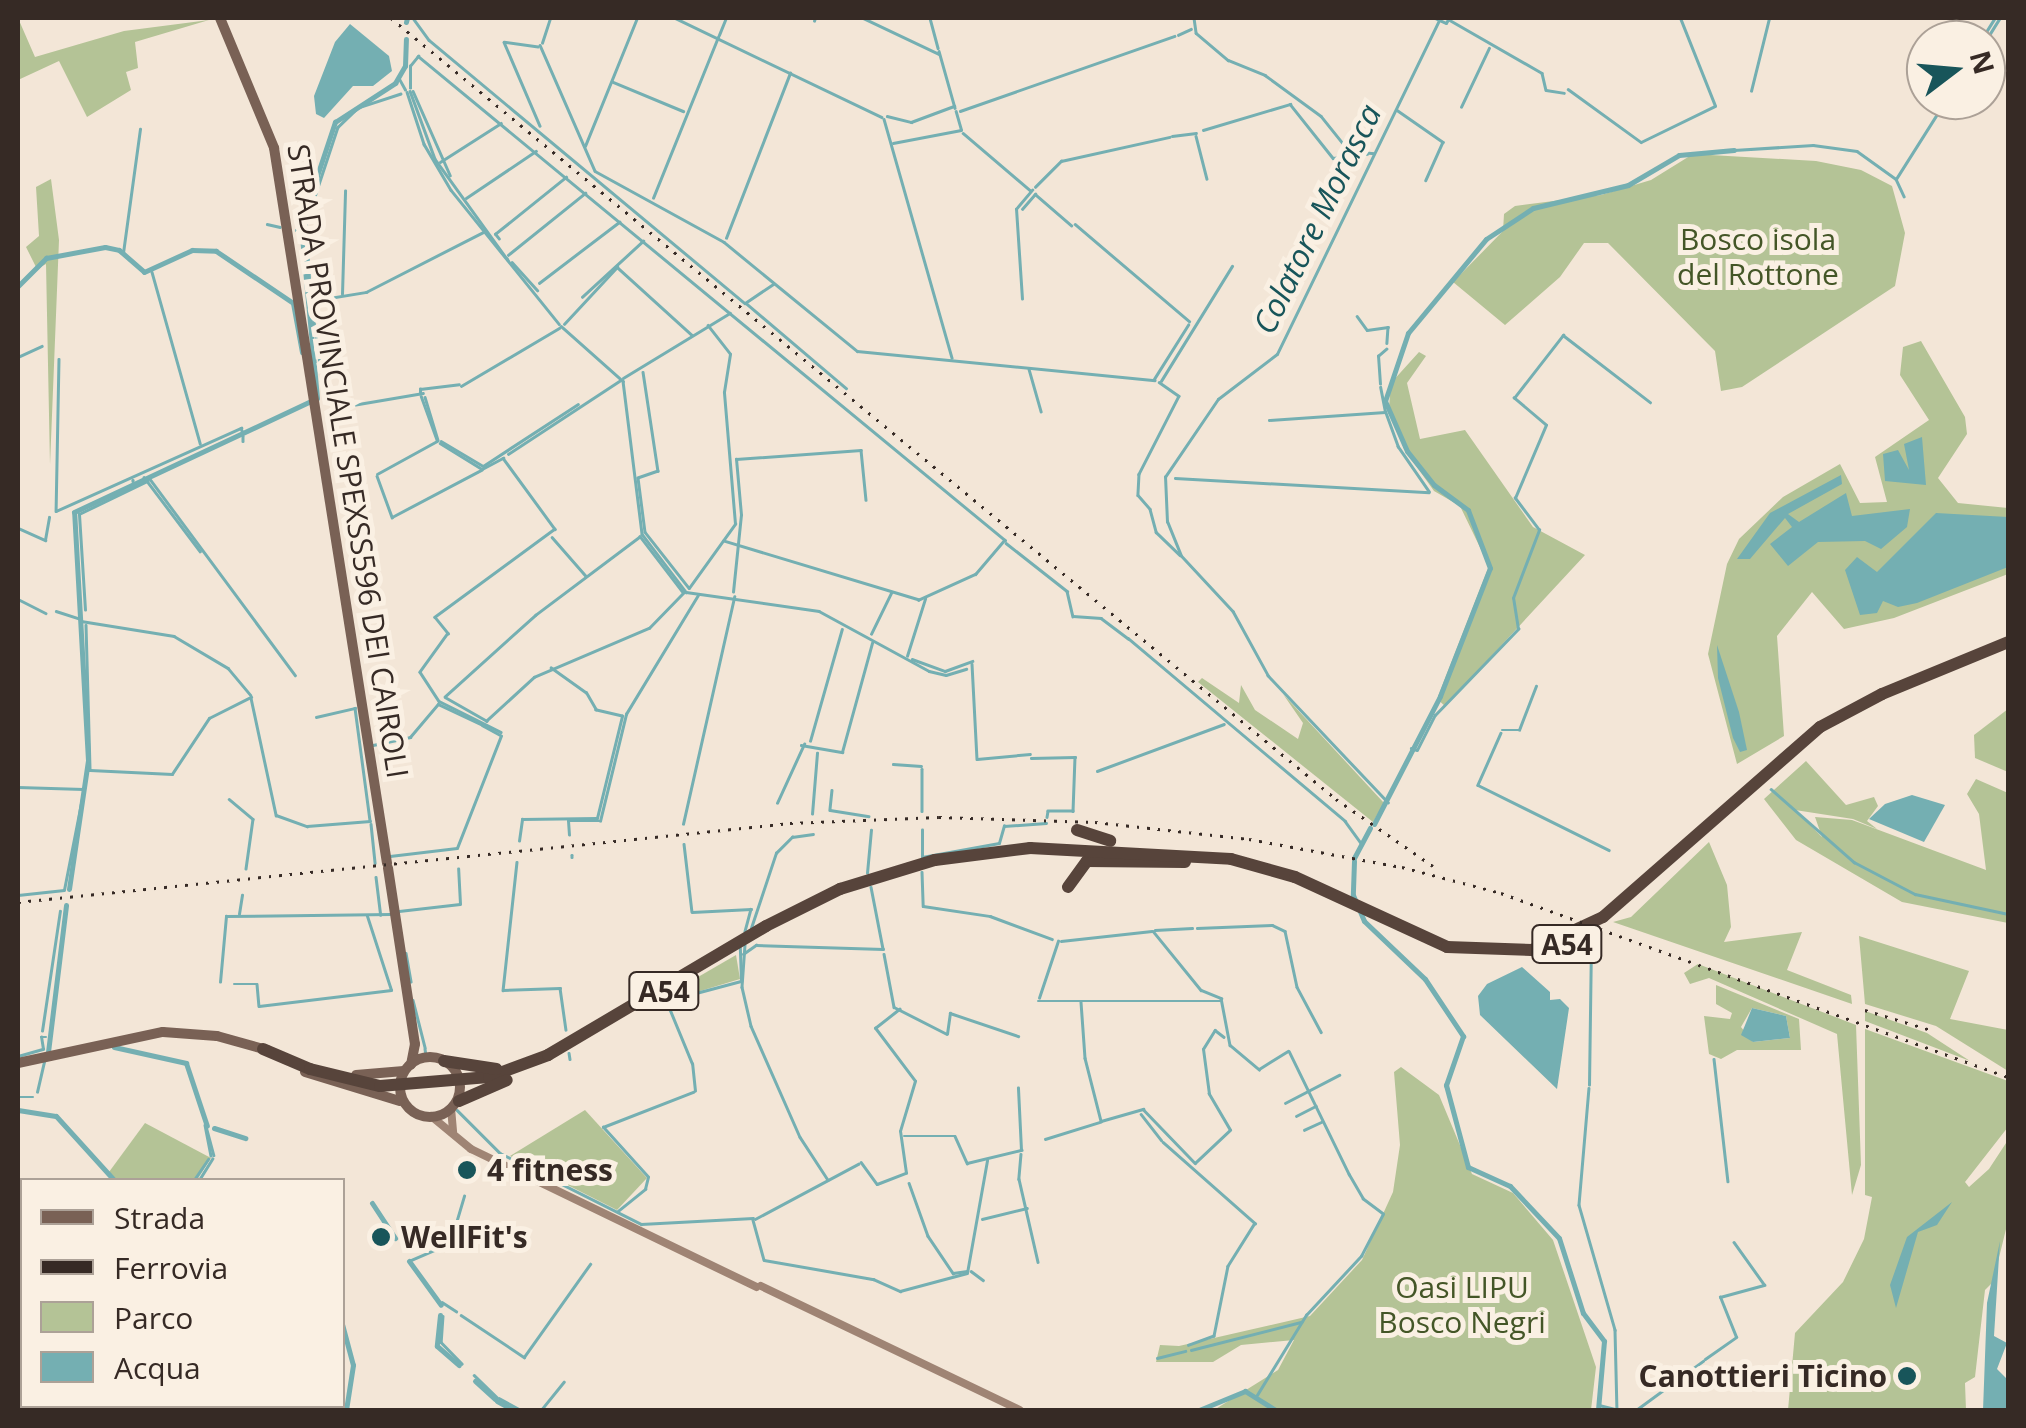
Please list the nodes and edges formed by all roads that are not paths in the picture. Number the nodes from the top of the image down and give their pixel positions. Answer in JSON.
{"nodes":[{"id":1,"x":220,"y":18,"type":"edge"},
{"id":2,"x":2008,"y":645,"type":"edge"},
{"id":3,"x":1078,"y":847,"type":"junction"},
{"id":4,"x":1068,"y":887,"type":"dead end"},
{"id":5,"x":412,"y":1019,"type":"junction"},
{"id":6,"x":594,"y":1030,"type":"junction"},
{"id":7,"x":415,"y":1044,"type":"junction"},
{"id":8,"x":258,"y":1048,"type":"junction"},
{"id":9,"x":437,"y":1060,"type":"junction"},
{"id":10,"x":18,"y":1064,"type":"edge"},
{"id":11,"x":407,"y":1068,"type":"junction"},
{"id":12,"x":324,"y":1069,"type":"junction"},
{"id":13,"x":400,"y":1101,"type":"junction"},
{"id":14,"x":455,"y":1104,"type":"junction"},
{"id":15,"x":431,"y":1116,"type":"junction"},
{"id":16,"x":459,"y":1140,"type":"junction"},
{"id":17,"x":1017,"y":1410,"type":"edge"}],
"edges":[{"from":1,"to":5,"type":"main road","name":"STRADA PROVINCIALE SPEXSS596 DEI CAIROLI"},
{"from":2,"to":3,"type":"highway","number":"A54"},
{"from":3,"to":4,"type":"highway"},
{"from":3,"to":6,"type":"highway","number":"A54"},
{"from":5,"to":7,"type":"main road","name":"STRADA PROVINCIALE SPEXSS596 DEI CAIROLI"},
{"from":5,"to":12,"type":"main road"},
{"from":6,"to":8,"type":"highway","number":"A54"},
{"from":6,"to":9,"type":"highway"},
{"from":6,"to":14,"type":"highway"},
{"from":7,"to":9,"type":"main road"},
{"from":7,"to":11,"type":"main road","name":"STRADA PROVINCIALE SPEXSS596 DEI CAIROLI"},
{"from":8,"to":10,"type":"main road"},
{"from":8,"to":12,"type":"main road"},
{"from":8,"to":13,"type":"main road"},
{"from":9,"to":11,"type":"main road"},
{"from":9,"to":14,"type":"main road"},
{"from":11,"to":12,"type":"main road"},
{"from":11,"to":13,"type":"main road"},
{"from":13,"to":15,"type":"main road"},
{"from":14,"to":15,"type":"main road"},
{"from":14,"to":16,"type":"main road"},
{"from":15,"to":16,"type":"main road"},
{"from":16,"to":17,"type":"main road"}]}
